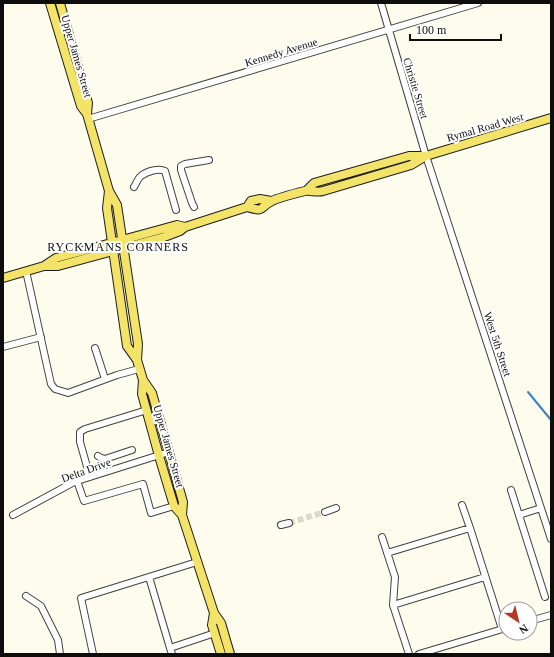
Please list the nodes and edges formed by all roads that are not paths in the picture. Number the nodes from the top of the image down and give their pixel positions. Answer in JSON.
{"nodes":[{"id":1,"x":50,"y":3,"type":"edge"},
{"id":2,"x":60,"y":3,"type":"edge"},
{"id":3,"x":380,"y":3,"type":"edge"},
{"id":4,"x":478,"y":3,"type":"edge"},
{"id":5,"x":388,"y":30,"type":"junction"},
{"id":6,"x":88,"y":117,"type":"junction"},
{"id":7,"x":551,"y":118,"type":"edge"},
{"id":8,"x":426,"y":156,"type":"junction"},
{"id":9,"x":209,"y":160,"type":"dead end"},
{"id":10,"x":134,"y":187,"type":"dead end"},
{"id":11,"x":109,"y":191,"type":"junction"},
{"id":12,"x":194,"y":207,"type":"dead end"},
{"id":13,"x":176,"y":210,"type":"dead end"},
{"id":14,"x":123,"y":244,"type":"junction"},
{"id":15,"x":113,"y":246,"type":"junction"},
{"id":16,"x":26,"y":271,"type":"junction"},
{"id":17,"x":3,"y":278,"type":"edge"},
{"id":18,"x":41,"y":337,"type":"junction"},
{"id":19,"x":3,"y":347,"type":"edge"},
{"id":20,"x":95,"y":348,"type":"dead end"},
{"id":21,"x":137,"y":360,"type":"junction"},
{"id":22,"x":140,"y":369,"type":"junction"},
{"id":23,"x":105,"y":379,"type":"junction"},
{"id":24,"x":143,"y":380,"type":"junction"},
{"id":25,"x":147,"y":410,"type":"junction"},
{"id":26,"x":132,"y":450,"type":"dead end"},
{"id":27,"x":169,"y":452,"type":"junction"},
{"id":28,"x":98,"y":456,"type":"dead end"},
{"id":29,"x":159,"y":456,"type":"junction"},
{"id":30,"x":90,"y":477,"type":"junction"},
{"id":31,"x":77,"y":481,"type":"junction"},
{"id":32,"x":511,"y":490,"type":"dead end"},
{"id":33,"x":174,"y":506,"type":"junction"},
{"id":34,"x":462,"y":506,"type":"dead end"},
{"id":35,"x":336,"y":508,"type":"dead end"},
{"id":36,"x":541,"y":508,"type":"junction"},
{"id":37,"x":325,"y":512,"type":"tunnel mouth"},
{"id":38,"x":13,"y":515,"type":"dead end"},
{"id":39,"x":182,"y":515,"type":"junction"},
{"id":40,"x":519,"y":515,"type":"junction"},
{"id":41,"x":289,"y":523,"type":"tunnel mouth"},
{"id":42,"x":281,"y":525,"type":"dead end"},
{"id":43,"x":470,"y":528,"type":"junction"},
{"id":44,"x":382,"y":537,"type":"dead end"},
{"id":45,"x":551,"y":539,"type":"edge"},
{"id":46,"x":387,"y":553,"type":"junction"},
{"id":47,"x":197,"y":562,"type":"junction"},
{"id":48,"x":149,"y":577,"type":"junction"},
{"id":49,"x":485,"y":577,"type":"junction"},
{"id":50,"x":26,"y":596,"type":"dead end"},
{"id":51,"x":545,"y":597,"type":"dead end"},
{"id":52,"x":393,"y":604,"type":"junction"},
{"id":53,"x":214,"y":613,"type":"junction"},
{"id":54,"x":498,"y":613,"type":"edge"},
{"id":55,"x":551,"y":616,"type":"edge"},
{"id":56,"x":538,"y":619,"type":"edge"},
{"id":57,"x":498,"y":631,"type":"edge"},
{"id":58,"x":215,"y":633,"type":"junction"},
{"id":59,"x":171,"y":651,"type":"edge"},
{"id":60,"x":60,"y":654,"type":"edge"},
{"id":61,"x":93,"y":654,"type":"edge"},
{"id":62,"x":221,"y":654,"type":"edge"},
{"id":63,"x":230,"y":654,"type":"edge"},
{"id":64,"x":409,"y":654,"type":"edge"},
{"id":65,"x":419,"y":654,"type":"edge"}],
"edges":[{"from":1,"to":6,"type":"main road","name":"Upper James Street"},
{"from":2,"to":6,"type":"main road","name":"Upper James Street"},
{"from":3,"to":5,"type":"street","name":"Christie Street"},
{"from":4,"to":5,"type":"street","name":"Kennedy Avenue"},
{"from":5,"to":6,"type":"street","name":"Kennedy Avenue"},
{"from":5,"to":8,"type":"street","name":"Christie Street"},
{"from":6,"to":11,"type":"main road","name":"Upper James Street"},
{"from":7,"to":8,"type":"main road","name":"Rymal Road West"},
{"from":8,"to":14,"type":"main road","name":"Rymal Road West"},
{"from":8,"to":36,"type":"street","name":"West 5th Street"},
{"from":9,"to":12,"type":"street"},
{"from":10,"to":13,"type":"street"},
{"from":11,"to":14,"type":"main road","name":"Upper James Street"},
{"from":11,"to":15,"type":"main road","name":"Upper James Street"},
{"from":14,"to":15,"type":"main road","name":"Rymal Road West"},
{"from":14,"to":21,"type":"main road","name":"Upper James Street"},
{"from":15,"to":16,"type":"main road","name":"Rymal Road West"},
{"from":15,"to":21,"type":"main road","name":"Upper James Street"},
{"from":16,"to":17,"type":"main road","name":"Rymal Road West"},
{"from":16,"to":18,"type":"street"},
{"from":18,"to":19,"type":"street"},
{"from":18,"to":23,"type":"street"},
{"from":20,"to":23,"type":"street"},
{"from":21,"to":22,"type":"main road","name":"Upper James Street"},
{"from":22,"to":23,"type":"street"},
{"from":22,"to":24,"type":"main road","name":"Upper James Street"},
{"from":24,"to":25,"type":"main road","name":"Upper James Street"},
{"from":24,"to":27,"type":"main road","name":"Upper James Street"},
{"from":25,"to":29,"type":"main road","name":"Upper James Street"},
{"from":25,"to":30,"type":"street"},
{"from":26,"to":28,"type":"street"},
{"from":27,"to":29,"type":"street","name":"Delta Drive"},
{"from":27,"to":39,"type":"main road","name":"Upper James Street"},
{"from":29,"to":30,"type":"street","name":"Delta Drive"},
{"from":29,"to":33,"type":"main road","name":"Upper James Street"},
{"from":30,"to":31,"type":"street","name":"Delta Drive"},
{"from":31,"to":33,"type":"street"},
{"from":31,"to":38,"type":"street","name":"Delta Drive"},
{"from":32,"to":40,"type":"street"},
{"from":33,"to":39,"type":"main road","name":"Upper James Street"},
{"from":34,"to":43,"type":"street"},
{"from":35,"to":37,"type":"street"},
{"from":36,"to":40,"type":"street"},
{"from":36,"to":45,"type":"street","name":"West 5th Street"},
{"from":39,"to":47,"type":"main road","name":"Upper James Street"},
{"from":40,"to":51,"type":"street"},
{"from":41,"to":42,"type":"street"},
{"from":43,"to":46,"type":"street"},
{"from":43,"to":49,"type":"street"},
{"from":44,"to":46,"type":"street"},
{"from":46,"to":52,"type":"street"},
{"from":47,"to":48,"type":"street"},
{"from":47,"to":53,"type":"main road","name":"Upper James Street"},
{"from":48,"to":59,"type":"street"},
{"from":48,"to":61,"type":"street"},
{"from":49,"to":52,"type":"street"},
{"from":49,"to":54,"type":"street"},
{"from":50,"to":60,"type":"street"},
{"from":52,"to":64,"type":"street"},
{"from":53,"to":58,"type":"main road","name":"Upper James Street"},
{"from":53,"to":63,"type":"main road","name":"Upper James Street"},
{"from":55,"to":56,"type":"street"},
{"from":57,"to":65,"type":"street"},
{"from":58,"to":59,"type":"street"},
{"from":58,"to":62,"type":"main road","name":"Upper James Street"}]}
